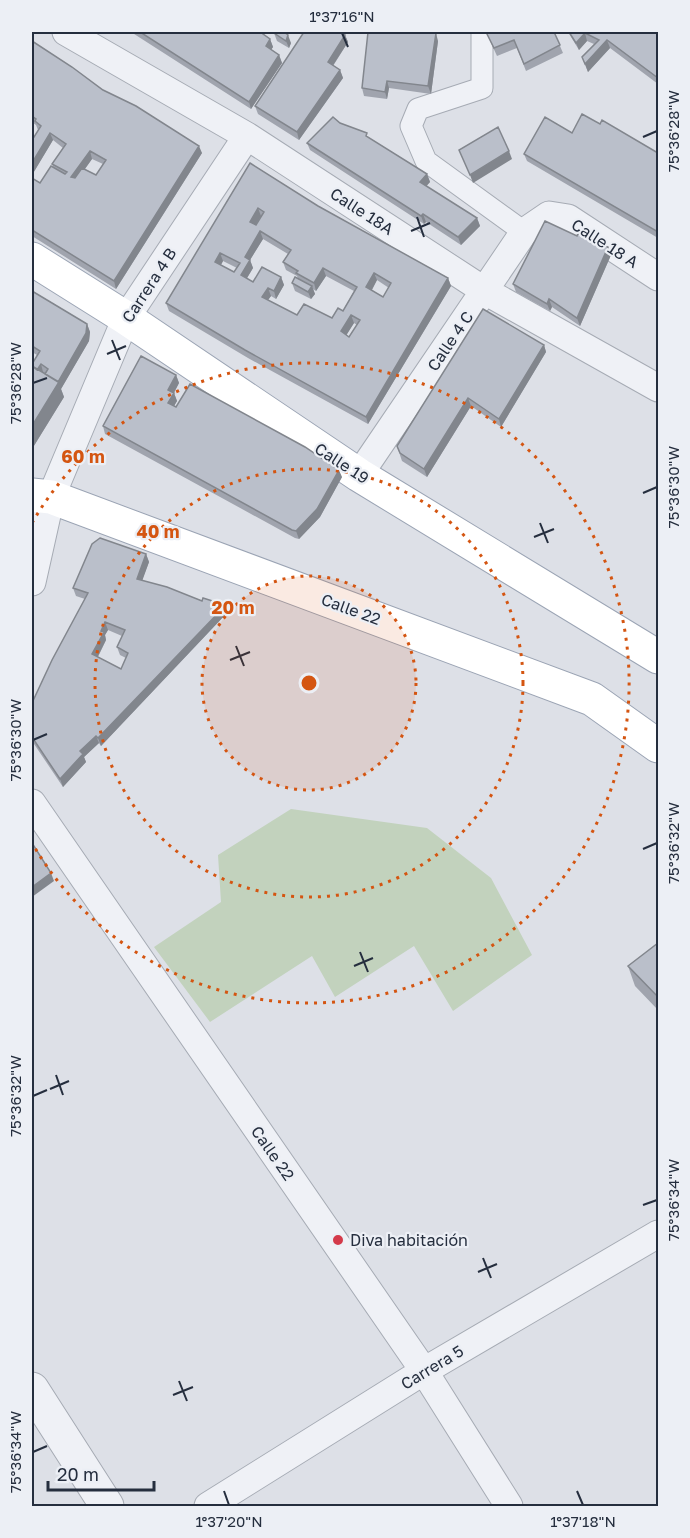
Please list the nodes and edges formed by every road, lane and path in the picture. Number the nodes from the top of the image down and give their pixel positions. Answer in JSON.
{"nodes":[{"id":1,"x":66,"y":32,"type":"edge"},
{"id":2,"x":482,"y":32,"type":"edge"},
{"id":3,"x":247,"y":136,"type":"junction"},
{"id":4,"x":549,"y":215,"type":"joint"},
{"id":5,"x":524,"y":232,"type":"junction"},
{"id":6,"x":32,"y":260,"type":"edge"},
{"id":7,"x":658,"y":277,"type":"edge"},
{"id":8,"x":485,"y":291,"type":"junction"},
{"id":9,"x":126,"y":318,"type":"junction"},
{"id":10,"x":658,"y":388,"type":"edge"},
{"id":11,"x":359,"y":475,"type":"junction"},
{"id":12,"x":41,"y":496,"type":"edge"},
{"id":13,"x":32,"y":582,"type":"edge"},
{"id":14,"x":658,"y":657,"type":"edge"},
{"id":15,"x":658,"y":746,"type":"edge"},
{"id":16,"x":32,"y":803,"type":"edge"},
{"id":17,"x":658,"y":1234,"type":"edge"},
{"id":18,"x":424,"y":1371,"type":"junction"},
{"id":19,"x":32,"y":1389,"type":"edge"},
{"id":20,"x":107,"y":1506,"type":"edge"},
{"id":21,"x":208,"y":1506,"type":"edge"},
{"id":22,"x":509,"y":1506,"type":"edge"}],
"edges":[{"from":1,"to":3,"type":"street","name":"Calle 18A"},
{"from":2,"to":5,"type":"street"},
{"from":3,"to":8,"type":"street","name":"Calle 18A"},
{"from":3,"to":9,"type":"street","name":"Carrera 4 B"},
{"from":4,"to":5,"type":"street","name":"Calle 4 C"},
{"from":4,"to":7,"type":"street","name":"Calle 18 A"},
{"from":5,"to":8,"type":"street","name":"Calle 4 C"},
{"from":6,"to":9,"type":"main road","name":"Calle 19"},
{"from":8,"to":10,"type":"street","name":"Calle 18A"},
{"from":8,"to":11,"type":"street","name":"Calle 4 C"},
{"from":9,"to":11,"type":"main road","name":"Calle 19"},
{"from":9,"to":12,"type":"street","name":"Carrera 4 B"},
{"from":11,"to":14,"type":"main road","name":"Calle 19"},
{"from":12,"to":13,"type":"street","name":"Carrera 4 B"},
{"from":12,"to":15,"type":"main road","name":"Calle 22"},
{"from":16,"to":18,"type":"street","name":"Calle 22"},
{"from":17,"to":18,"type":"street","name":"Carrera 5"},
{"from":18,"to":21,"type":"street","name":"Carrera 5"},
{"from":18,"to":22,"type":"street","name":"Calle 22"},
{"from":19,"to":20,"type":"street"}]}
